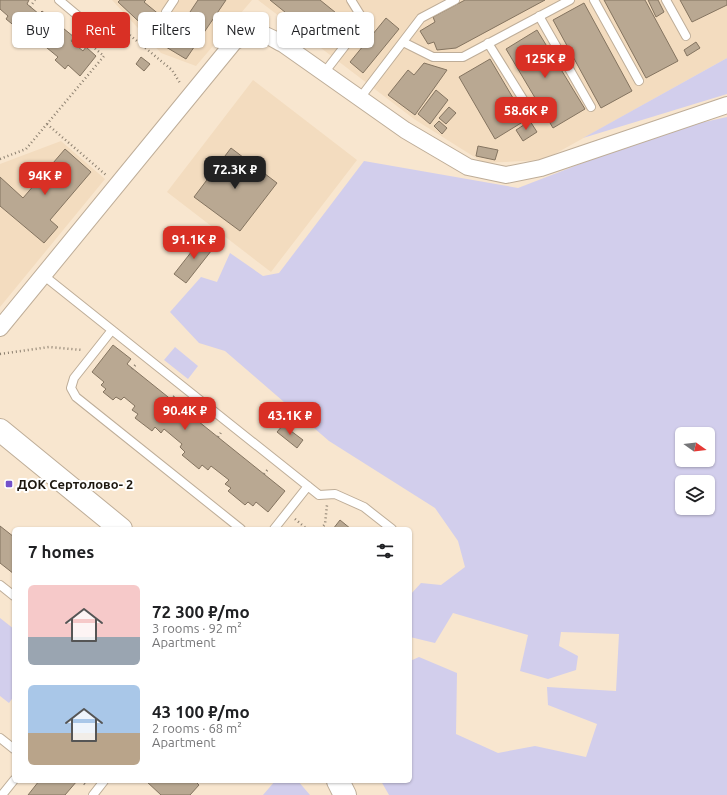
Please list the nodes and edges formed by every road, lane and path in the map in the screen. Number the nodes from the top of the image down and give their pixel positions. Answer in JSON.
{"nodes":[{"id":1,"x":35,"y":0,"type":"edge"},
{"id":2,"x":59,"y":0,"type":"edge"},
{"id":3,"x":174,"y":0,"type":"edge"},
{"id":4,"x":351,"y":0,"type":"edge"},
{"id":5,"x":455,"y":0,"type":"edge"},
{"id":6,"x":570,"y":0,"type":"edge"},
{"id":7,"x":594,"y":0,"type":"edge"},
{"id":8,"x":666,"y":0,"type":"edge"},
{"id":9,"x":30,"y":7,"type":"dead end"},
{"id":10,"x":73,"y":12,"type":"edge"},
{"id":11,"x":166,"y":12,"type":"dead end"},
{"id":12,"x":539,"y":16,"type":"junction"},
{"id":13,"x":130,"y":35,"type":"edge"},
{"id":14,"x":686,"y":36,"type":"dead end"},
{"id":15,"x":404,"y":42,"type":"junction"},
{"id":16,"x":488,"y":43,"type":"junction"},
{"id":17,"x":94,"y":48,"type":"edge"},
{"id":18,"x":324,"y":73,"type":"junction"},
{"id":19,"x":639,"y":81,"type":"dead end"},
{"id":20,"x":189,"y":98,"type":"junction"},
{"id":21,"x":360,"y":98,"type":"junction"},
{"id":22,"x":727,"y":105,"type":"edge"},
{"id":23,"x":591,"y":107,"type":"dead end"},
{"id":24,"x":531,"y":112,"type":"dead end"},
{"id":25,"x":47,"y":124,"type":"junction"},
{"id":26,"x":0,"y":159,"type":"edge"},
{"id":27,"x":117,"y":185,"type":"junction"},
{"id":28,"x":43,"y":275,"type":"junction"},
{"id":29,"x":0,"y":328,"type":"edge"},
{"id":30,"x":112,"y":330,"type":"junction"},
{"id":31,"x":95,"y":352,"type":"junction"},
{"id":32,"x":0,"y":354,"type":"edge"},
{"id":33,"x":0,"y":430,"type":"edge"},
{"id":34,"x":308,"y":486,"type":"junction"},
{"id":35,"x":335,"y":494,"type":"junction"},
{"id":36,"x":119,"y":527,"type":"edge"},
{"id":37,"x":238,"y":527,"type":"edge"},
{"id":38,"x":276,"y":527,"type":"edge"},
{"id":39,"x":323,"y":527,"type":"edge"},
{"id":40,"x":389,"y":527,"type":"edge"},
{"id":41,"x":0,"y":585,"type":"edge"},
{"id":42,"x":12,"y":594,"type":"edge"},
{"id":43,"x":0,"y":738,"type":"edge"},
{"id":44,"x":12,"y":747,"type":"edge"},
{"id":45,"x":12,"y":782,"type":"edge"},
{"id":46,"x":102,"y":783,"type":"edge"},
{"id":47,"x":339,"y":783,"type":"edge"},
{"id":48,"x":2,"y":795,"type":"edge"},
{"id":49,"x":93,"y":795,"type":"edge"},
{"id":50,"x":345,"y":795,"type":"edge"}],
"edges":[{"from":1,"to":9,"type":"path"},
{"from":2,"to":10,"type":"lane"},
{"from":3,"to":11,"type":"lane"},
{"from":4,"to":18,"type":"lane"},
{"from":5,"to":15,"type":"lane"},
{"from":6,"to":12,"type":"lane"},
{"from":7,"to":19,"type":"lane"},
{"from":8,"to":14,"type":"lane"},
{"from":12,"to":16,"type":"lane"},
{"from":12,"to":23,"type":"lane"},
{"from":13,"to":20,"type":"path"},
{"from":15,"to":16,"type":"lane"},
{"from":15,"to":21,"type":"lane"},
{"from":16,"to":24,"type":"lane"},
{"from":17,"to":25,"type":"path"},
{"from":18,"to":20,"type":"street"},
{"from":18,"to":21,"type":"street"},
{"from":20,"to":27,"type":"street"},
{"from":21,"to":22,"type":"street"},
{"from":25,"to":26,"type":"path"},
{"from":25,"to":27,"type":"path"},
{"from":27,"to":28,"type":"street"},
{"from":28,"to":29,"type":"street"},
{"from":28,"to":30,"type":"lane"},
{"from":30,"to":31,"type":"lane"},
{"from":30,"to":34,"type":"lane"},
{"from":31,"to":32,"type":"path"},
{"from":31,"to":37,"type":"lane"},
{"from":33,"to":36,"type":"main road"},
{"from":34,"to":35,"type":"lane"},
{"from":34,"to":38,"type":"lane"},
{"from":35,"to":39,"type":"path"},
{"from":35,"to":40,"type":"lane"},
{"from":41,"to":42,"type":"lane"},
{"from":43,"to":44,"type":"lane"},
{"from":45,"to":48,"type":"lane"},
{"from":46,"to":49,"type":"lane"},
{"from":47,"to":50,"type":"main road"}]}
